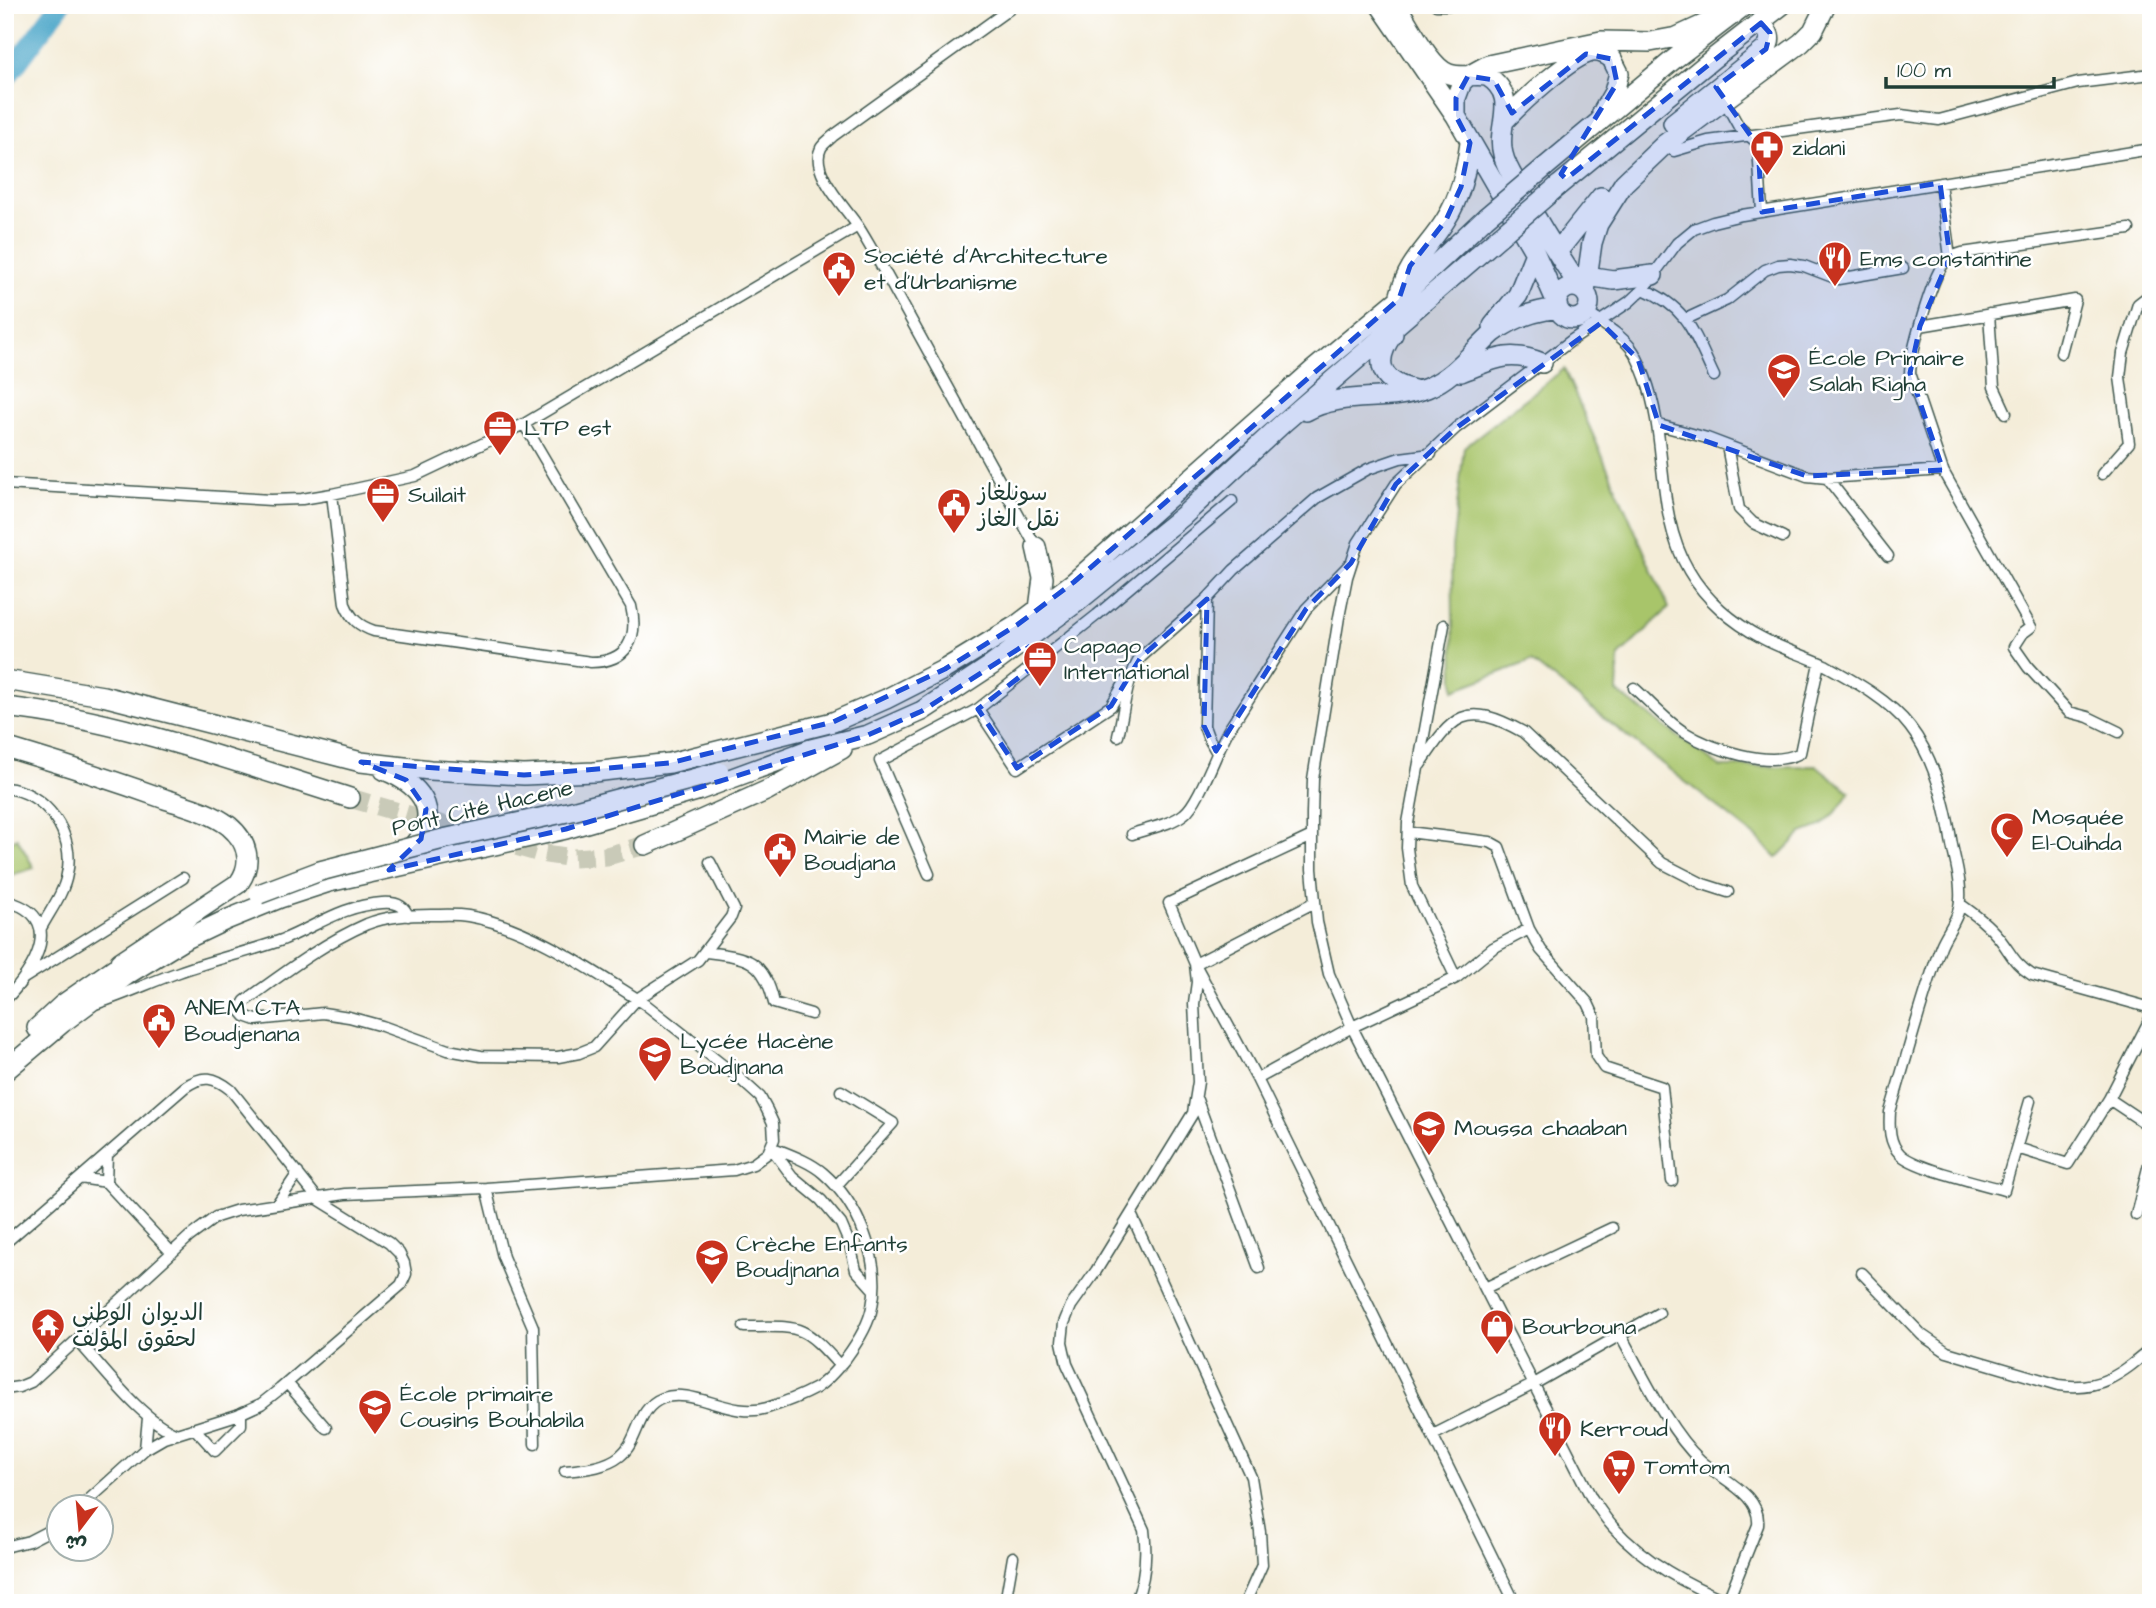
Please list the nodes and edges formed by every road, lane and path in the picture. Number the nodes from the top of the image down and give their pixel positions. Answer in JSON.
{"nodes":[{"id":1,"x":1015,"y":5,"type":"edge"},
{"id":2,"x":1380,"y":5,"type":"edge"},
{"id":3,"x":1436,"y":5,"type":"edge"},
{"id":4,"x":1449,"y":5,"type":"edge"},
{"id":5,"x":1783,"y":5,"type":"edge"},
{"id":6,"x":1826,"y":5,"type":"edge"},
{"id":7,"x":1401,"y":7,"type":"edge"},
{"id":8,"x":1739,"y":10,"type":"edge"},
{"id":9,"x":1761,"y":23,"type":"junction"},
{"id":10,"x":2151,"y":74,"type":"edge"},
{"id":11,"x":1468,"y":76,"type":"junction"},
{"id":12,"x":1724,"y":100,"type":"junction"},
{"id":13,"x":1456,"y":116,"type":"junction"},
{"id":14,"x":1505,"y":120,"type":"junction"},
{"id":15,"x":1591,"y":128,"type":"junction"},
{"id":16,"x":1748,"y":135,"type":"junction"},
{"id":17,"x":1471,"y":143,"type":"junction"},
{"id":18,"x":2151,"y":149,"type":"edge"},
{"id":19,"x":1674,"y":151,"type":"dead end"},
{"id":20,"x":1940,"y":183,"type":"junction"},
{"id":21,"x":1762,"y":212,"type":"junction"},
{"id":22,"x":858,"y":226,"type":"junction"},
{"id":23,"x":2129,"y":229,"type":"dead end"},
{"id":24,"x":1557,"y":252,"type":"junction"},
{"id":25,"x":1535,"y":253,"type":"junction"},
{"id":26,"x":1950,"y":257,"type":"junction"},
{"id":27,"x":1903,"y":268,"type":"dead end"},
{"id":28,"x":1648,"y":282,"type":"junction"},
{"id":29,"x":1584,"y":285,"type":"junction"},
{"id":30,"x":2151,"y":293,"type":"edge"},
{"id":31,"x":1557,"y":305,"type":"junction"},
{"id":32,"x":1402,"y":307,"type":"junction"},
{"id":33,"x":1989,"y":314,"type":"junction"},
{"id":34,"x":1593,"y":318,"type":"junction"},
{"id":35,"x":1686,"y":319,"type":"junction"},
{"id":36,"x":1920,"y":326,"type":"junction"},
{"id":37,"x":1484,"y":342,"type":"junction"},
{"id":38,"x":2061,"y":354,"type":"dead end"},
{"id":39,"x":1542,"y":363,"type":"junction"},
{"id":40,"x":1450,"y":374,"type":"junction"},
{"id":41,"x":1714,"y":376,"type":"dead end"},
{"id":42,"x":1419,"y":391,"type":"junction"},
{"id":43,"x":2006,"y":413,"type":"dead end"},
{"id":44,"x":1283,"y":423,"type":"junction"},
{"id":45,"x":524,"y":424,"type":"junction"},
{"id":46,"x":1658,"y":425,"type":"junction"},
{"id":47,"x":1727,"y":446,"type":"junction"},
{"id":48,"x":1431,"y":454,"type":"junction"},
{"id":49,"x":1942,"y":470,"type":"junction"},
{"id":50,"x":2102,"y":474,"type":"dead end"},
{"id":51,"x":1827,"y":478,"type":"junction"},
{"id":52,"x":5,"y":484,"type":"edge"},
{"id":53,"x":332,"y":494,"type":"junction"},
{"id":54,"x":1232,"y":501,"type":"dead end"},
{"id":55,"x":1783,"y":537,"type":"dead end"},
{"id":56,"x":1036,"y":547,"type":"junction"},
{"id":57,"x":1888,"y":556,"type":"dead end"},
{"id":58,"x":1351,"y":563,"type":"junction"},
{"id":59,"x":1074,"y":582,"type":"junction"},
{"id":60,"x":1207,"y":600,"type":"junction"},
{"id":61,"x":1039,"y":609,"type":"junction"},
{"id":62,"x":1444,"y":625,"type":"dead end"},
{"id":63,"x":1022,"y":643,"type":"junction"},
{"id":64,"x":1819,"y":663,"type":"junction"},
{"id":65,"x":1038,"y":664,"type":"junction"},
{"id":66,"x":1135,"y":665,"type":"junction"},
{"id":67,"x":5,"y":680,"type":"edge"},
{"id":68,"x":1634,"y":688,"type":"dead end"},
{"id":69,"x":5,"y":707,"type":"edge"},
{"id":70,"x":978,"y":709,"type":"junction"},
{"id":71,"x":833,"y":722,"type":"junction"},
{"id":72,"x":2119,"y":732,"type":"dead end"},
{"id":73,"x":868,"y":736,"type":"junction"},
{"id":74,"x":1118,"y":736,"type":"dead end"},
{"id":75,"x":5,"y":747,"type":"edge"},
{"id":76,"x":1216,"y":751,"type":"junction"},
{"id":77,"x":360,"y":762,"type":"junction"},
{"id":78,"x":1418,"y":768,"type":"junction"},
{"id":79,"x":719,"y":777,"type":"junction"},
{"id":80,"x":5,"y":788,"type":"edge"},
{"id":81,"x":350,"y":797,"type":"tunnel mouth"},
{"id":82,"x":1408,"y":832,"type":"junction"},
{"id":83,"x":1132,"y":834,"type":"dead end"},
{"id":84,"x":1312,"y":836,"type":"junction"},
{"id":85,"x":645,"y":845,"type":"tunnel mouth"},
{"id":86,"x":710,"y":862,"type":"dead end"},
{"id":87,"x":389,"y":870,"type":"junction"},
{"id":88,"x":929,"y":874,"type":"dead end"},
{"id":89,"x":183,"y":878,"type":"dead end"},
{"id":90,"x":1728,"y":892,"type":"dead end"},
{"id":91,"x":5,"y":901,"type":"edge"},
{"id":92,"x":1315,"y":902,"type":"junction"},
{"id":93,"x":1960,"y":904,"type":"junction"},
{"id":94,"x":408,"y":916,"type":"junction"},
{"id":95,"x":41,"y":928,"type":"junction"},
{"id":96,"x":1529,"y":929,"type":"junction"},
{"id":97,"x":705,"y":952,"type":"junction"},
{"id":98,"x":120,"y":962,"type":"junction"},
{"id":99,"x":1195,"y":964,"type":"junction"},
{"id":100,"x":24,"y":978,"type":"junction"},
{"id":101,"x":1456,"y":978,"type":"junction"},
{"id":102,"x":637,"y":999,"type":"junction"},
{"id":103,"x":5,"y":1000,"type":"edge"},
{"id":104,"x":82,"y":1008,"type":"junction"},
{"id":105,"x":2151,"y":1008,"type":"edge"},
{"id":106,"x":810,"y":1014,"type":"dead end"},
{"id":107,"x":2151,"y":1017,"type":"edge"},
{"id":108,"x":1352,"y":1027,"type":"junction"},
{"id":109,"x":5,"y":1057,"type":"edge"},
{"id":110,"x":5,"y":1071,"type":"edge"},
{"id":111,"x":1257,"y":1079,"type":"junction"},
{"id":112,"x":841,"y":1091,"type":"dead end"},
{"id":113,"x":2109,"y":1099,"type":"junction"},
{"id":114,"x":1196,"y":1100,"type":"junction"},
{"id":115,"x":2030,"y":1101,"type":"dead end"},
{"id":116,"x":2151,"y":1127,"type":"edge"},
{"id":117,"x":771,"y":1147,"type":"junction"},
{"id":118,"x":2017,"y":1147,"type":"junction"},
{"id":119,"x":107,"y":1155,"type":"junction"},
{"id":120,"x":2151,"y":1157,"type":"edge"},
{"id":121,"x":298,"y":1173,"type":"junction"},
{"id":122,"x":80,"y":1178,"type":"junction"},
{"id":123,"x":1672,"y":1181,"type":"dead end"},
{"id":124,"x":106,"y":1182,"type":"junction"},
{"id":125,"x":836,"y":1186,"type":"junction"},
{"id":126,"x":486,"y":1188,"type":"junction"},
{"id":127,"x":318,"y":1199,"type":"junction"},
{"id":128,"x":277,"y":1204,"type":"junction"},
{"id":129,"x":1131,"y":1214,"type":"junction"},
{"id":130,"x":2136,"y":1215,"type":"dead end"},
{"id":131,"x":1612,"y":1228,"type":"dead end"},
{"id":132,"x":5,"y":1243,"type":"edge"},
{"id":133,"x":172,"y":1253,"type":"junction"},
{"id":134,"x":1259,"y":1268,"type":"dead end"},
{"id":135,"x":1862,"y":1273,"type":"dead end"},
{"id":136,"x":1485,"y":1288,"type":"junction"},
{"id":137,"x":873,"y":1289,"type":"junction"},
{"id":138,"x":1659,"y":1313,"type":"dead end"},
{"id":139,"x":744,"y":1327,"type":"dead end"},
{"id":140,"x":1620,"y":1334,"type":"junction"},
{"id":141,"x":78,"y":1341,"type":"junction"},
{"id":142,"x":2151,"y":1349,"type":"edge"},
{"id":143,"x":840,"y":1366,"type":"junction"},
{"id":144,"x":287,"y":1383,"type":"junction"},
{"id":145,"x":1534,"y":1384,"type":"junction"},
{"id":146,"x":5,"y":1389,"type":"edge"},
{"id":147,"x":241,"y":1413,"type":"junction"},
{"id":148,"x":148,"y":1418,"type":"junction"},
{"id":149,"x":326,"y":1428,"type":"dead end"},
{"id":150,"x":195,"y":1429,"type":"junction"},
{"id":151,"x":177,"y":1434,"type":"junction"},
{"id":152,"x":1433,"y":1435,"type":"junction"},
{"id":153,"x":536,"y":1444,"type":"dead end"},
{"id":154,"x":145,"y":1449,"type":"junction"},
{"id":155,"x":565,"y":1471,"type":"dead end"},
{"id":156,"x":98,"y":1492,"type":"edge"},
{"id":157,"x":46,"y":1532,"type":"edge"},
{"id":158,"x":5,"y":1547,"type":"edge"},
{"id":159,"x":1013,"y":1557,"type":"dead end"},
{"id":160,"x":1728,"y":1602,"type":"edge"},
{"id":161,"x":1005,"y":1603,"type":"edge"},
{"id":162,"x":1135,"y":1603,"type":"edge"},
{"id":163,"x":1245,"y":1603,"type":"edge"},
{"id":164,"x":1516,"y":1603,"type":"edge"}],
"edges":[{"from":1,"to":22,"type":"street"},
{"from":2,"to":13,"type":"highway"},
{"from":3,"to":4,"type":"street"},
{"from":5,"to":9,"type":"highway"},
{"from":6,"to":12,"type":"highway"},
{"from":7,"to":11,"type":"highway"},
{"from":8,"to":11,"type":"highway"},
{"from":8,"to":15,"type":"highway"},
{"from":9,"to":24,"type":"highway"},
{"from":9,"to":32,"type":"highway","bridge":true},
{"from":10,"to":16,"type":"street"},
{"from":11,"to":13,"type":"highway"},
{"from":11,"to":14,"type":"highway"},
{"from":12,"to":16,"type":"street"},
{"from":12,"to":29,"type":"highway"},
{"from":13,"to":17,"type":"highway"},
{"from":14,"to":15,"type":"highway"},
{"from":14,"to":24,"type":"highway"},
{"from":15,"to":32,"type":"highway","bridge":true},
{"from":16,"to":19,"type":"street"},
{"from":16,"to":21,"type":"street"},
{"from":17,"to":25,"type":"highway"},
{"from":17,"to":32,"type":"highway"},
{"from":18,"to":20,"type":"street"},
{"from":20,"to":21,"type":"street"},
{"from":20,"to":26,"type":"street"},
{"from":21,"to":28,"type":"street"},
{"from":22,"to":45,"type":"street"},
{"from":22,"to":56,"type":"street"},
{"from":23,"to":26,"type":"street"},
{"from":24,"to":29,"type":"highway"},
{"from":25,"to":31,"type":"highway"},
{"from":25,"to":37,"type":"highway"},
{"from":26,"to":36,"type":"street"},
{"from":27,"to":35,"type":"street"},
{"from":28,"to":29,"type":"highway"},
{"from":28,"to":34,"type":"street"},
{"from":28,"to":35,"type":"street"},
{"from":29,"to":31,"type":"highway"},
{"from":29,"to":34,"type":"highway"},
{"from":30,"to":50,"type":"street"},
{"from":31,"to":34,"type":"highway"},
{"from":31,"to":37,"type":"highway"},
{"from":32,"to":42,"type":"highway"},
{"from":32,"to":44,"type":"highway"},
{"from":32,"to":59,"type":"highway"},
{"from":33,"to":36,"type":"street"},
{"from":33,"to":38,"type":"street"},
{"from":33,"to":43,"type":"street"},
{"from":34,"to":39,"type":"street"},
{"from":34,"to":46,"type":"street"},
{"from":35,"to":41,"type":"street"},
{"from":36,"to":49,"type":"street"},
{"from":37,"to":40,"type":"highway"},
{"from":39,"to":40,"type":"highway"},
{"from":39,"to":48,"type":"street"},
{"from":40,"to":42,"type":"highway"},
{"from":42,"to":44,"type":"highway"},
{"from":44,"to":63,"type":"highway"},
{"from":45,"to":53,"type":"street"},
{"from":45,"to":53,"type":"street"},
{"from":46,"to":47,"type":"street"},
{"from":46,"to":64,"type":"street"},
{"from":47,"to":51,"type":"street"},
{"from":47,"to":55,"type":"street"},
{"from":48,"to":58,"type":"street"},
{"from":48,"to":60,"type":"street"},
{"from":49,"to":51,"type":"street"},
{"from":49,"to":72,"type":"street"},
{"from":51,"to":57,"type":"street"},
{"from":52,"to":53,"type":"street"},
{"from":54,"to":65,"type":"street"},
{"from":56,"to":59,"type":"highway"},
{"from":56,"to":61,"type":"highway"},
{"from":58,"to":76,"type":"street"},
{"from":58,"to":84,"type":"street"},
{"from":59,"to":61,"type":"highway"},
{"from":60,"to":66,"type":"street"},
{"from":60,"to":76,"type":"street"},
{"from":61,"to":71,"type":"highway"},
{"from":62,"to":78,"type":"street"},
{"from":63,"to":65,"type":"street"},
{"from":63,"to":73,"type":"highway"},
{"from":64,"to":68,"type":"street"},
{"from":64,"to":93,"type":"street"},
{"from":65,"to":70,"type":"street"},
{"from":66,"to":70,"type":"street"},
{"from":66,"to":74,"type":"street"},
{"from":67,"to":77,"type":"highway"},
{"from":69,"to":81,"type":"highway"},
{"from":70,"to":88,"type":"street"},
{"from":71,"to":77,"type":"highway"},
{"from":71,"to":79,"type":"highway"},
{"from":73,"to":79,"type":"highway"},
{"from":73,"to":85,"type":"highway"},
{"from":75,"to":98,"type":"highway"},
{"from":76,"to":83,"type":"street"},
{"from":77,"to":87,"type":"highway"},
{"from":78,"to":82,"type":"street"},
{"from":78,"to":90,"type":"street"},
{"from":79,"to":87,"type":"highway","name":"Pont Cité Hacene"},
{"from":79,"to":98,"type":"highway","name":"Pont Cité Hacene","bridge":true},
{"from":80,"to":95,"type":"street"},
{"from":82,"to":96,"type":"street"},
{"from":82,"to":101,"type":"street"},
{"from":84,"to":92,"type":"street"},
{"from":84,"to":99,"type":"street"},
{"from":86,"to":97,"type":"street"},
{"from":87,"to":104,"type":"highway","name":"Pont Cité Hacene"},
{"from":89,"to":100,"type":"street"},
{"from":91,"to":95,"type":"street"},
{"from":92,"to":99,"type":"street"},
{"from":92,"to":108,"type":"street"},
{"from":93,"to":105,"type":"street"},
{"from":93,"to":118,"type":"street"},
{"from":94,"to":102,"type":"street"},
{"from":94,"to":102,"type":"street"},
{"from":94,"to":104,"type":"street"},
{"from":95,"to":100,"type":"street"},
{"from":96,"to":101,"type":"street"},
{"from":96,"to":123,"type":"street"},
{"from":97,"to":102,"type":"street"},
{"from":97,"to":106,"type":"street"},
{"from":98,"to":109,"type":"highway"},
{"from":99,"to":111,"type":"street"},
{"from":99,"to":114,"type":"street"},
{"from":100,"to":103,"type":"street"},
{"from":101,"to":108,"type":"street"},
{"from":102,"to":117,"type":"street"},
{"from":104,"to":110,"type":"highway","name":"Pont Cité Hacene"},
{"from":107,"to":113,"type":"street"},
{"from":108,"to":111,"type":"street"},
{"from":108,"to":136,"type":"street"},
{"from":111,"to":152,"type":"street"},
{"from":112,"to":125,"type":"street"},
{"from":113,"to":116,"type":"street"},
{"from":113,"to":118,"type":"street"},
{"from":114,"to":129,"type":"street"},
{"from":114,"to":134,"type":"street"},
{"from":115,"to":118,"type":"street"},
{"from":117,"to":125,"type":"street"},
{"from":117,"to":126,"type":"street"},
{"from":117,"to":137,"type":"street"},
{"from":119,"to":121,"type":"street"},
{"from":119,"to":122,"type":"street"},
{"from":119,"to":124,"type":"street"},
{"from":120,"to":130,"type":"street"},
{"from":121,"to":127,"type":"street"},
{"from":121,"to":128,"type":"street"},
{"from":122,"to":124,"type":"street"},
{"from":122,"to":132,"type":"street"},
{"from":124,"to":133,"type":"street"},
{"from":125,"to":137,"type":"street"},
{"from":126,"to":127,"type":"street"},
{"from":126,"to":153,"type":"street"},
{"from":127,"to":128,"type":"street"},
{"from":127,"to":144,"type":"street"},
{"from":128,"to":133,"type":"street"},
{"from":129,"to":162,"type":"street"},
{"from":129,"to":163,"type":"street"},
{"from":131,"to":136,"type":"street"},
{"from":133,"to":141,"type":"street"},
{"from":135,"to":142,"type":"street"},
{"from":136,"to":145,"type":"street"},
{"from":137,"to":143,"type":"street"},
{"from":138,"to":140,"type":"street"},
{"from":139,"to":143,"type":"street"},
{"from":140,"to":145,"type":"street"},
{"from":140,"to":160,"type":"street"},
{"from":141,"to":146,"type":"street"},
{"from":141,"to":148,"type":"street"},
{"from":143,"to":155,"type":"street"},
{"from":144,"to":147,"type":"street"},
{"from":144,"to":149,"type":"street"},
{"from":145,"to":152,"type":"street"},
{"from":145,"to":160,"type":"street"},
{"from":147,"to":150,"type":"street"},
{"from":147,"to":150,"type":"street"},
{"from":148,"to":151,"type":"street"},
{"from":148,"to":154,"type":"street"},
{"from":150,"to":151,"type":"street"},
{"from":151,"to":154,"type":"street"},
{"from":152,"to":164,"type":"street"},
{"from":154,"to":156,"type":"street"},
{"from":157,"to":158,"type":"street"},
{"from":159,"to":161,"type":"street"}]}
